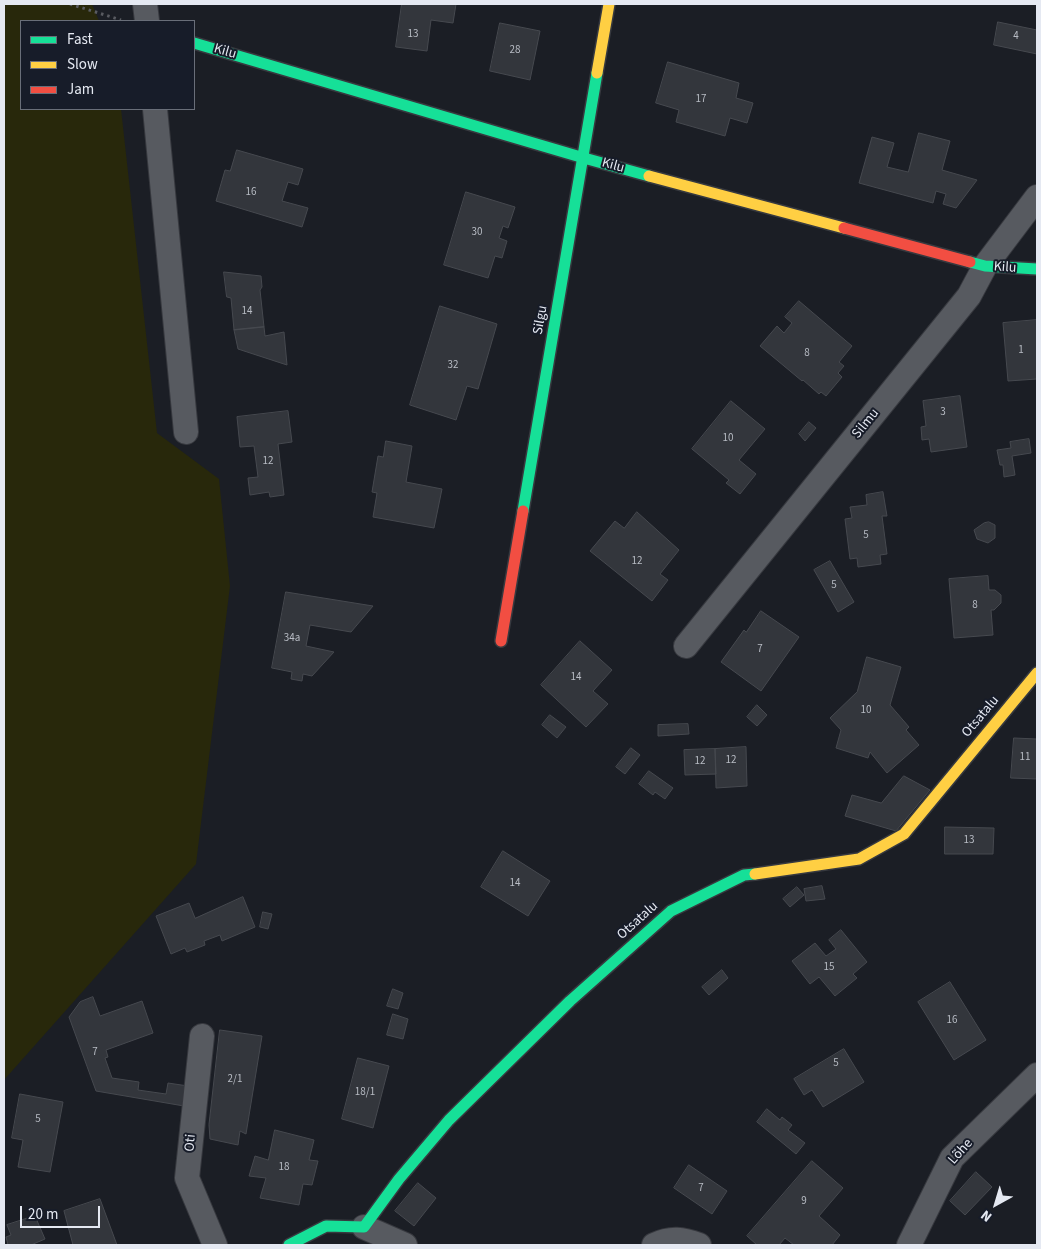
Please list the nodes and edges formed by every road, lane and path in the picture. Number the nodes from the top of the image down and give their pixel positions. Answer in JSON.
{"nodes":[{"id":1,"x":70,"y":4,"type":"edge"},
{"id":2,"x":145,"y":4,"type":"edge"},
{"id":3,"x":609,"y":4,"type":"edge"},
{"id":4,"x":121,"y":20,"type":"edge"},
{"id":5,"x":147,"y":20,"type":"edge"},
{"id":6,"x":195,"y":43,"type":"edge"},
{"id":7,"x":155,"y":110,"type":"edge"},
{"id":8,"x":584,"y":158,"type":"junction"},
{"id":9,"x":1037,"y":197,"type":"edge"},
{"id":10,"x":985,"y":266,"type":"junction"},
{"id":11,"x":1037,"y":269,"type":"edge"},
{"id":12,"x":186,"y":432,"type":"dead end"},
{"id":13,"x":501,"y":641,"type":"dead end"},
{"id":14,"x":686,"y":646,"type":"dead end"},
{"id":15,"x":1037,"y":673,"type":"edge"},
{"id":16,"x":202,"y":1036,"type":"dead end"},
{"id":17,"x":1037,"y":1075,"type":"edge"},
{"id":18,"x":364,"y":1227,"type":"junction"},
{"id":19,"x":215,"y":1245,"type":"edge"},
{"id":20,"x":289,"y":1245,"type":"edge"},
{"id":21,"x":405,"y":1245,"type":"edge"},
{"id":22,"x":654,"y":1245,"type":"edge"},
{"id":23,"x":699,"y":1245,"type":"edge"},
{"id":24,"x":909,"y":1245,"type":"edge"}],
"edges":[{"from":1,"to":4,"type":"path"},
{"from":2,"to":5,"type":"street"},
{"from":3,"to":8,"type":"street","name":"Silgu"},
{"from":6,"to":8,"type":"street","name":"Kilu"},
{"from":7,"to":12,"type":"street"},
{"from":8,"to":10,"type":"street","name":"Kilu"},
{"from":8,"to":13,"type":"street","name":"Silgu"},
{"from":9,"to":10,"type":"street","name":"Silmu"},
{"from":10,"to":11,"type":"street","name":"Kilu"},
{"from":10,"to":14,"type":"street","name":"Silmu"},
{"from":15,"to":18,"type":"street","name":"Otsatalu"},
{"from":16,"to":19,"type":"street","name":"Oti"},
{"from":17,"to":24,"type":"street","name":"Lõhe"},
{"from":18,"to":20,"type":"street"},
{"from":18,"to":21,"type":"street"},
{"from":22,"to":23,"type":"street"}]}
